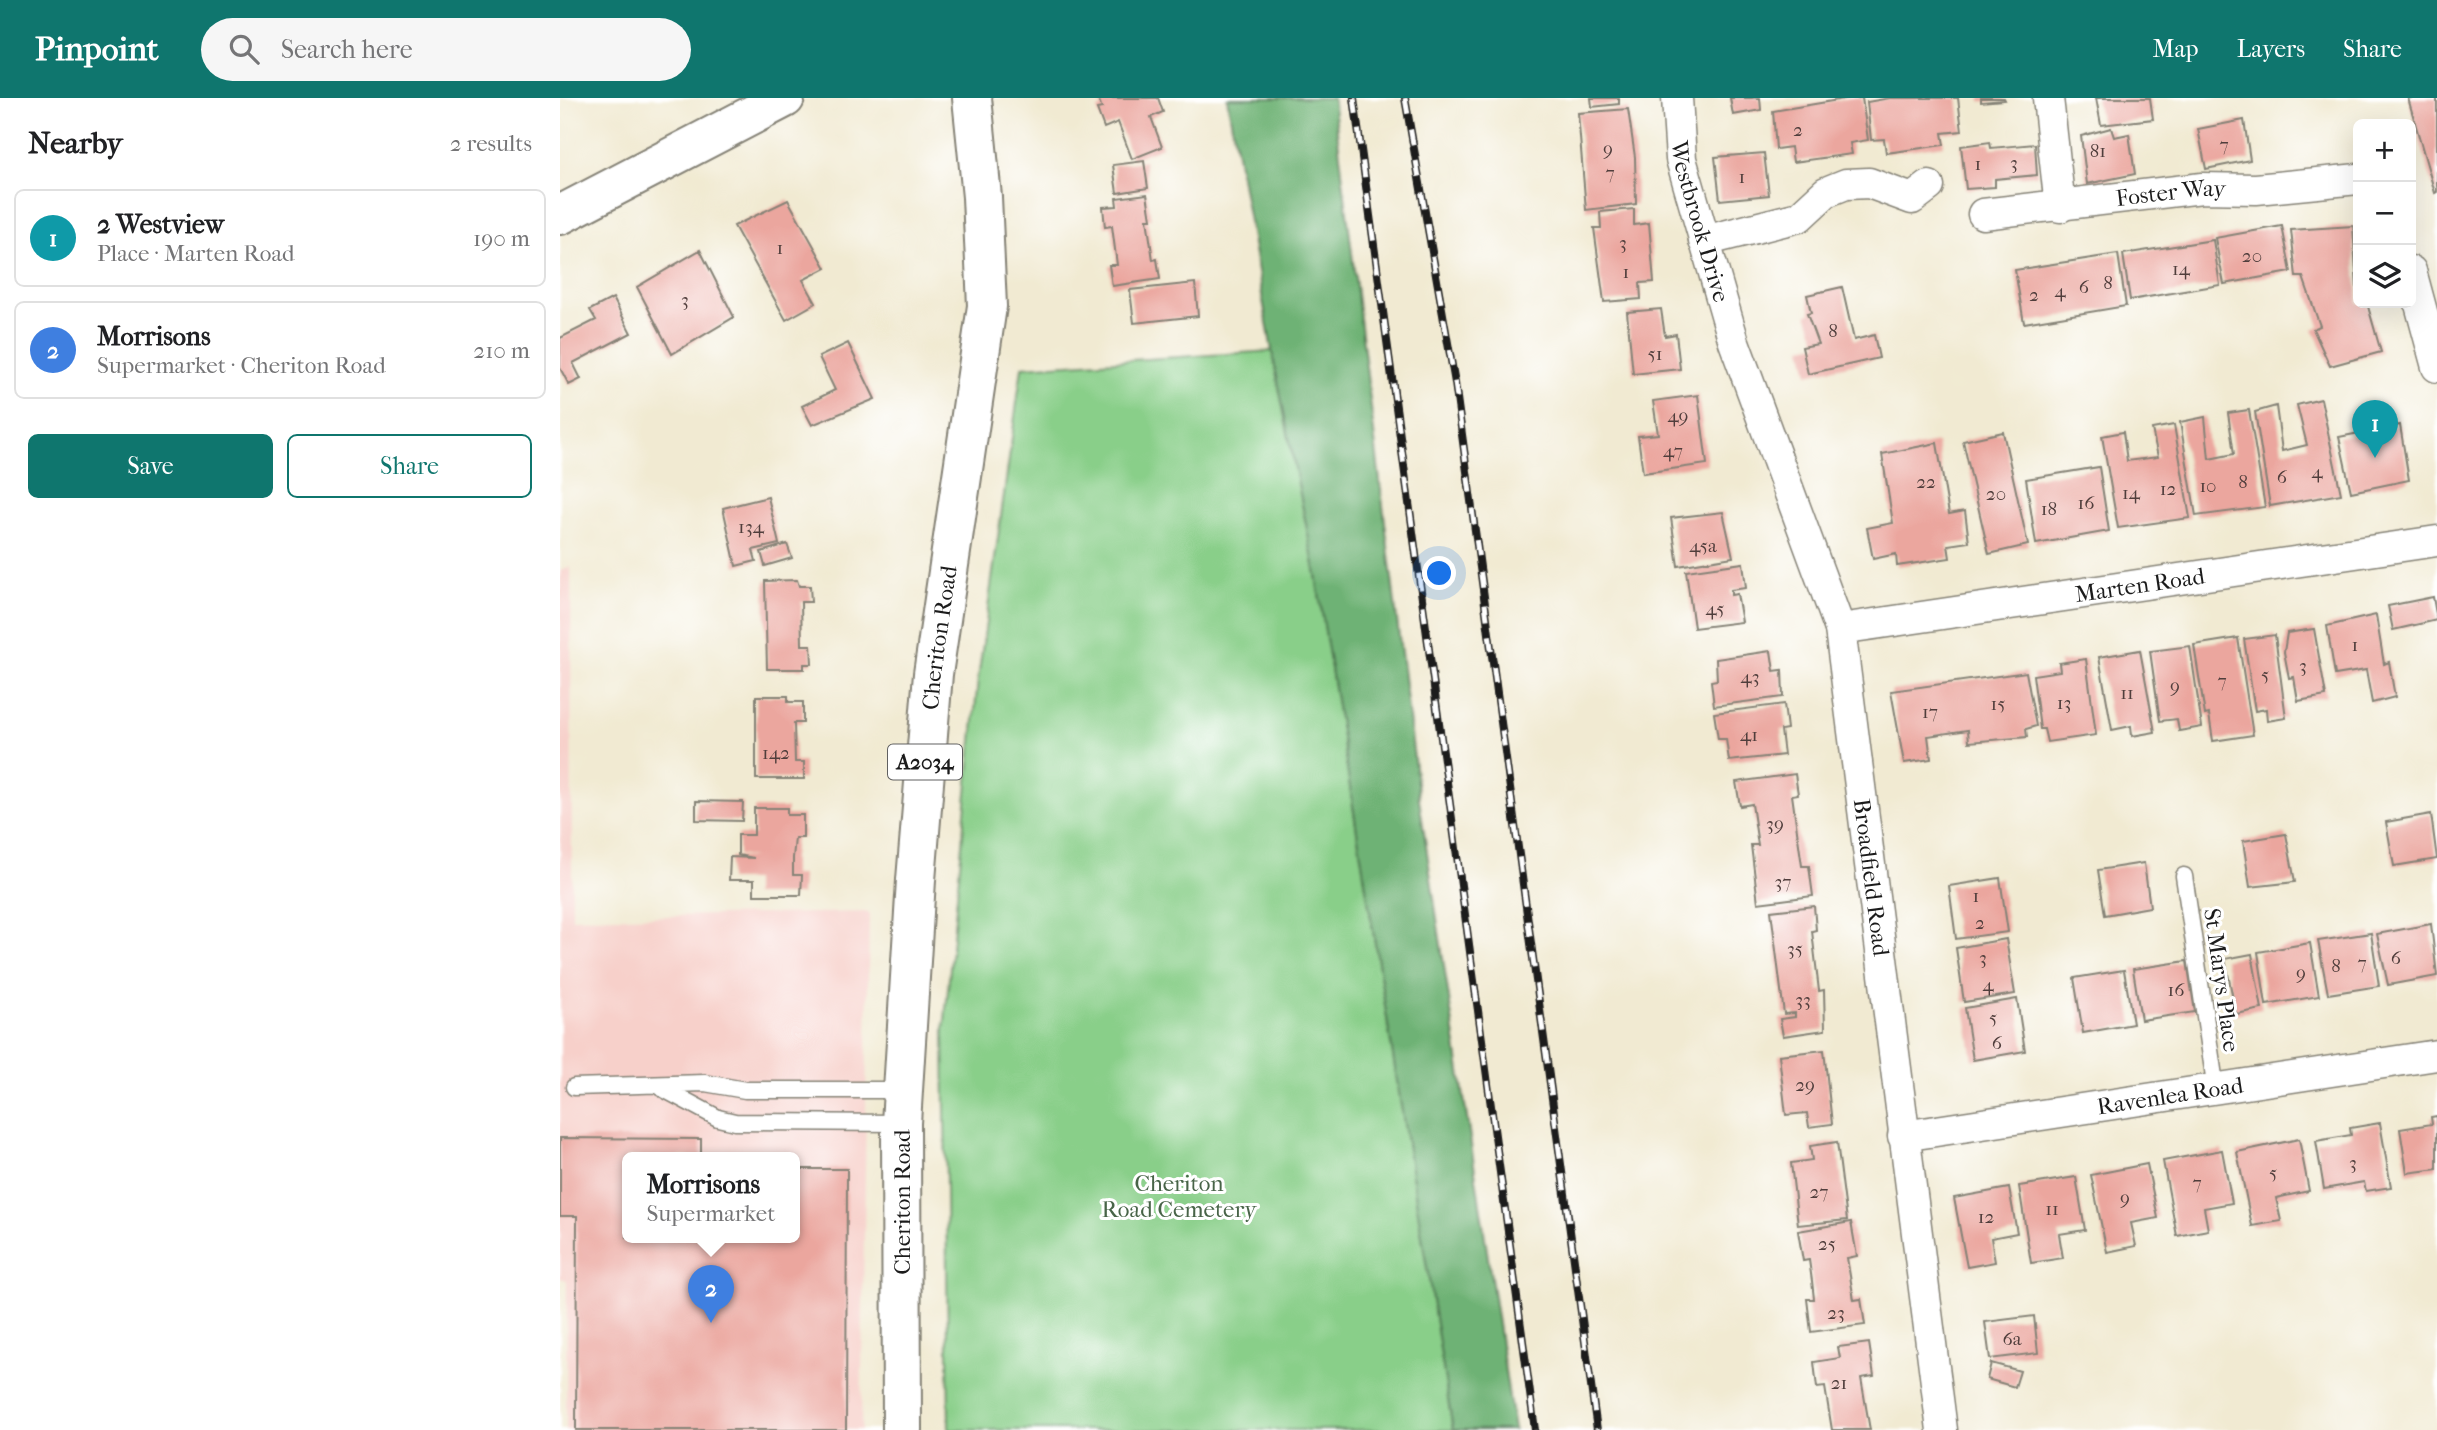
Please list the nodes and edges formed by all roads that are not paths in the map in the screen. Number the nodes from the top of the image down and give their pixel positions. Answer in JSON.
{"nodes":[{"id":1,"x":785,"y":98,"type":"edge"},
{"id":2,"x":972,"y":98,"type":"edge"},
{"id":3,"x":1677,"y":98,"type":"edge"},
{"id":4,"x":2048,"y":98,"type":"edge"},
{"id":5,"x":2353,"y":179,"type":"edge"},
{"id":6,"x":1929,"y":186,"type":"dead end"},
{"id":7,"x":2060,"y":207,"type":"junction"},
{"id":8,"x":1983,"y":214,"type":"dead end"},
{"id":9,"x":560,"y":215,"type":"edge"},
{"id":10,"x":1704,"y":241,"type":"junction"},
{"id":11,"x":2416,"y":289,"type":"edge"},
{"id":12,"x":1734,"y":342,"type":"joint"},
{"id":13,"x":2437,"y":367,"type":"edge"},
{"id":14,"x":2437,"y":541,"type":"edge"},
{"id":15,"x":1840,"y":629,"type":"junction"},
{"id":16,"x":2184,"y":876,"type":"dead end"},
{"id":17,"x":2437,"y":1055,"type":"edge"},
{"id":18,"x":659,"y":1086,"type":"junction"},
{"id":19,"x":574,"y":1087,"type":"dead end"},
{"id":20,"x":2216,"y":1090,"type":"junction"},
{"id":21,"x":902,"y":1107,"type":"junction"},
{"id":22,"x":1903,"y":1136,"type":"junction"},
{"id":23,"x":902,"y":1430,"type":"edge"},
{"id":24,"x":1941,"y":1430,"type":"edge"}],
"edges":[{"from":1,"to":9,"type":"main road"},
{"from":2,"to":21,"type":"main road","name":"Cheriton Road","number":"A2034"},
{"from":3,"to":10,"type":"street","name":"Westbrook Drive"},
{"from":4,"to":7,"type":"street"},
{"from":5,"to":7,"type":"street","name":"Foster Way"},
{"from":6,"to":10,"type":"street"},
{"from":7,"to":8,"type":"street","name":"Foster Way"},
{"from":10,"to":12,"type":"street","name":"Westbrook Drive"},
{"from":11,"to":13,"type":"street"},
{"from":12,"to":15,"type":"street","name":"Broadfield Road"},
{"from":14,"to":15,"type":"street","name":"Marten Road"},
{"from":15,"to":22,"type":"street","name":"Broadfield Road"},
{"from":16,"to":20,"type":"lane","name":"St Marys Place"},
{"from":17,"to":20,"type":"street","name":"Ravenlea Road"},
{"from":18,"to":19,"type":"lane"},
{"from":18,"to":21,"type":"lane"},
{"from":18,"to":21,"type":"lane"},
{"from":20,"to":22,"type":"street","name":"Ravenlea Road"},
{"from":21,"to":23,"type":"main road","name":"Cheriton Road","number":"A2034"},
{"from":22,"to":24,"type":"street","name":"Broadfield Road"}]}
